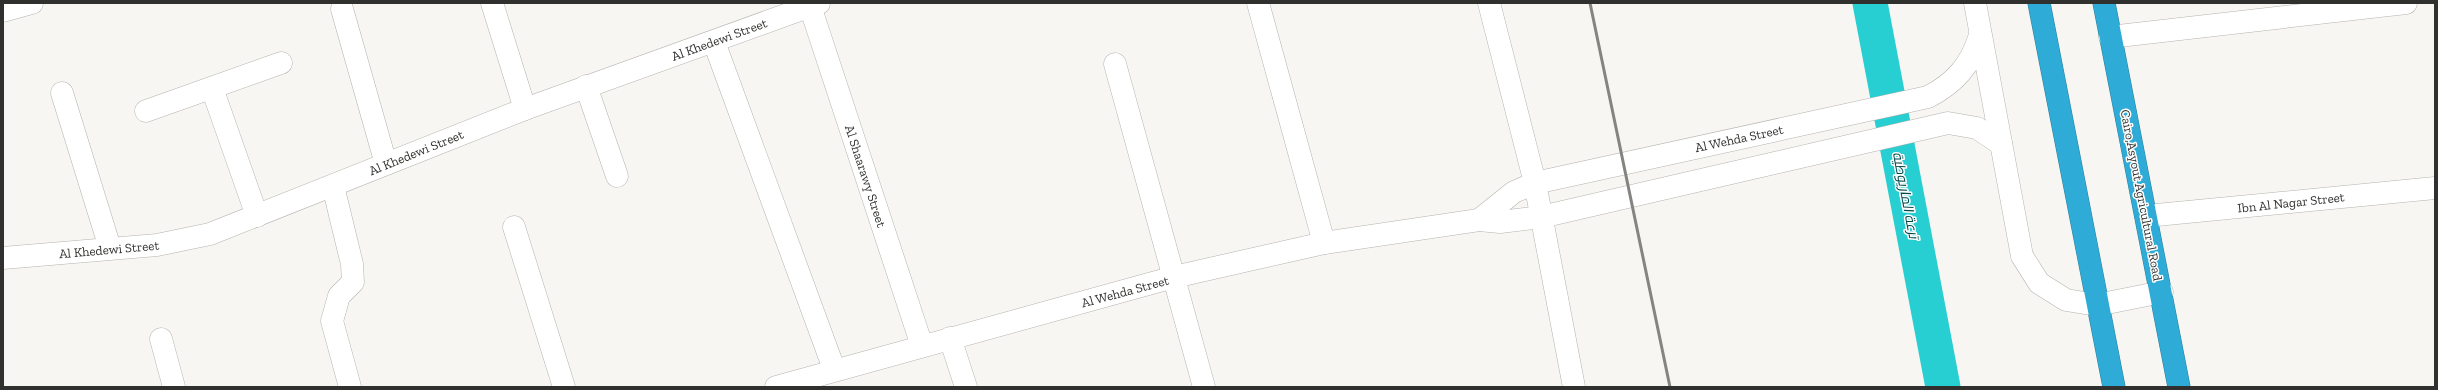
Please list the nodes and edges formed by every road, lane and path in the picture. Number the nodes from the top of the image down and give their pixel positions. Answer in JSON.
{"nodes":[{"id":1,"x":32,"y":3,"type":"edge"},
{"id":2,"x":492,"y":3,"type":"edge"},
{"id":3,"x":1258,"y":3,"type":"edge"},
{"id":4,"x":1489,"y":3,"type":"edge"},
{"id":5,"x":1975,"y":3,"type":"edge"},
{"id":6,"x":2039,"y":3,"type":"edge"},
{"id":7,"x":2104,"y":3,"type":"edge"},
{"id":8,"x":2406,"y":3,"type":"edge"},
{"id":9,"x":814,"y":4,"type":"edge"},
{"id":10,"x":342,"y":9,"type":"dead end"},
{"id":11,"x":3,"y":11,"type":"edge"},
{"id":12,"x":1980,"y":35,"type":"junction"},
{"id":13,"x":2110,"y":37,"type":"junction"},
{"id":14,"x":714,"y":42,"type":"junction"},
{"id":15,"x":281,"y":63,"type":"dead end"},
{"id":16,"x":1115,"y":64,"type":"dead end"},
{"id":17,"x":586,"y":86,"type":"junction"},
{"id":18,"x":212,"y":88,"type":"junction"},
{"id":19,"x":62,"y":93,"type":"dead end"},
{"id":20,"x":525,"y":109,"type":"junction"},
{"id":21,"x":146,"y":111,"type":"dead end"},
{"id":22,"x":2001,"y":144,"type":"junction"},
{"id":23,"x":386,"y":164,"type":"junction"},
{"id":24,"x":616,"y":176,"type":"dead end"},
{"id":25,"x":1535,"y":183,"type":"junction"},
{"id":26,"x":333,"y":186,"type":"junction"},
{"id":27,"x":2435,"y":188,"type":"edge"},
{"id":28,"x":257,"y":216,"type":"junction"},
{"id":29,"x":2146,"y":216,"type":"junction"},
{"id":30,"x":1541,"y":217,"type":"junction"},
{"id":31,"x":1479,"y":220,"type":"junction"},
{"id":32,"x":514,"y":227,"type":"dead end"},
{"id":33,"x":1324,"y":243,"type":"junction"},
{"id":34,"x":110,"y":248,"type":"junction"},
{"id":35,"x":3,"y":258,"type":"edge"},
{"id":36,"x":1174,"y":277,"type":"junction"},
{"id":37,"x":2162,"y":292,"type":"junction"},
{"id":38,"x":2097,"y":305,"type":"junction"},
{"id":39,"x":950,"y":338,"type":"junction"},
{"id":40,"x":161,"y":339,"type":"dead end"},
{"id":41,"x":922,"y":346,"type":"junction"},
{"id":42,"x":834,"y":370,"type":"junction"},
{"id":43,"x":174,"y":387,"type":"edge"},
{"id":44,"x":350,"y":387,"type":"edge"},
{"id":45,"x":564,"y":387,"type":"edge"},
{"id":46,"x":776,"y":387,"type":"edge"},
{"id":47,"x":966,"y":387,"type":"edge"},
{"id":48,"x":1204,"y":387,"type":"edge"},
{"id":49,"x":1574,"y":387,"type":"edge"},
{"id":50,"x":2114,"y":387,"type":"edge"},
{"id":51,"x":2179,"y":387,"type":"edge"}],
"edges":[{"from":1,"to":11,"type":"street"},
{"from":2,"to":20,"type":"street"},
{"from":3,"to":33,"type":"street"},
{"from":4,"to":25,"type":"street"},
{"from":5,"to":12,"type":"street"},
{"from":6,"to":38,"type":"highway"},
{"from":7,"to":13,"type":"highway","name":"Cairo,Asyout Agricultural Road"},
{"from":8,"to":13,"type":"street"},
{"from":9,"to":14,"type":"street","name":"Al Khedewi Street"},
{"from":9,"to":41,"type":"street","name":"Al Shaarawy Street"},
{"from":10,"to":23,"type":"street"},
{"from":12,"to":22,"type":"street"},
{"from":12,"to":25,"type":"street","name":"Al Wehda Street"},
{"from":13,"to":29,"type":"highway","name":"Cairo,Asyout Agricultural Road"},
{"from":14,"to":17,"type":"street","name":"Al Khedewi Street"},
{"from":14,"to":42,"type":"street"},
{"from":15,"to":18,"type":"street"},
{"from":16,"to":36,"type":"street"},
{"from":17,"to":20,"type":"street","name":"Al Khedewi Street"},
{"from":17,"to":24,"type":"street"},
{"from":18,"to":21,"type":"street"},
{"from":18,"to":28,"type":"street"},
{"from":19,"to":34,"type":"street"},
{"from":20,"to":23,"type":"street","name":"Al Khedewi Street"},
{"from":22,"to":30,"type":"street","name":"Al Wehda Street"},
{"from":22,"to":38,"type":"street"},
{"from":23,"to":26,"type":"street","name":"Al Khedewi Street"},
{"from":25,"to":30,"type":"street"},
{"from":25,"to":31,"type":"street","name":"Al Wehda Street"},
{"from":26,"to":28,"type":"street","name":"Al Khedewi Street"},
{"from":26,"to":44,"type":"street"},
{"from":27,"to":29,"type":"street","name":"Ibn Al Nagar Street"},
{"from":28,"to":34,"type":"street","name":"Al Khedewi Street"},
{"from":29,"to":37,"type":"highway","name":"Cairo,Asyout Agricultural Road"},
{"from":30,"to":31,"type":"street","name":"Al Wehda Street"},
{"from":30,"to":49,"type":"street"},
{"from":31,"to":33,"type":"street","name":"Al Wehda Street"},
{"from":32,"to":45,"type":"street"},
{"from":33,"to":36,"type":"street","name":"Al Wehda Street"},
{"from":34,"to":35,"type":"street","name":"Al Khedewi Street"},
{"from":36,"to":39,"type":"street","name":"Al Wehda Street"},
{"from":36,"to":48,"type":"street"},
{"from":37,"to":38,"type":"street"},
{"from":37,"to":51,"type":"highway","name":"Cairo,Asyout Agricultural Road"},
{"from":38,"to":50,"type":"highway"},
{"from":39,"to":41,"type":"street","name":"Al Wehda Street"},
{"from":39,"to":47,"type":"street"},
{"from":40,"to":43,"type":"street"},
{"from":41,"to":42,"type":"street","name":"Al Wehda Street"},
{"from":42,"to":46,"type":"street","name":"Al Wehda Street"}]}
